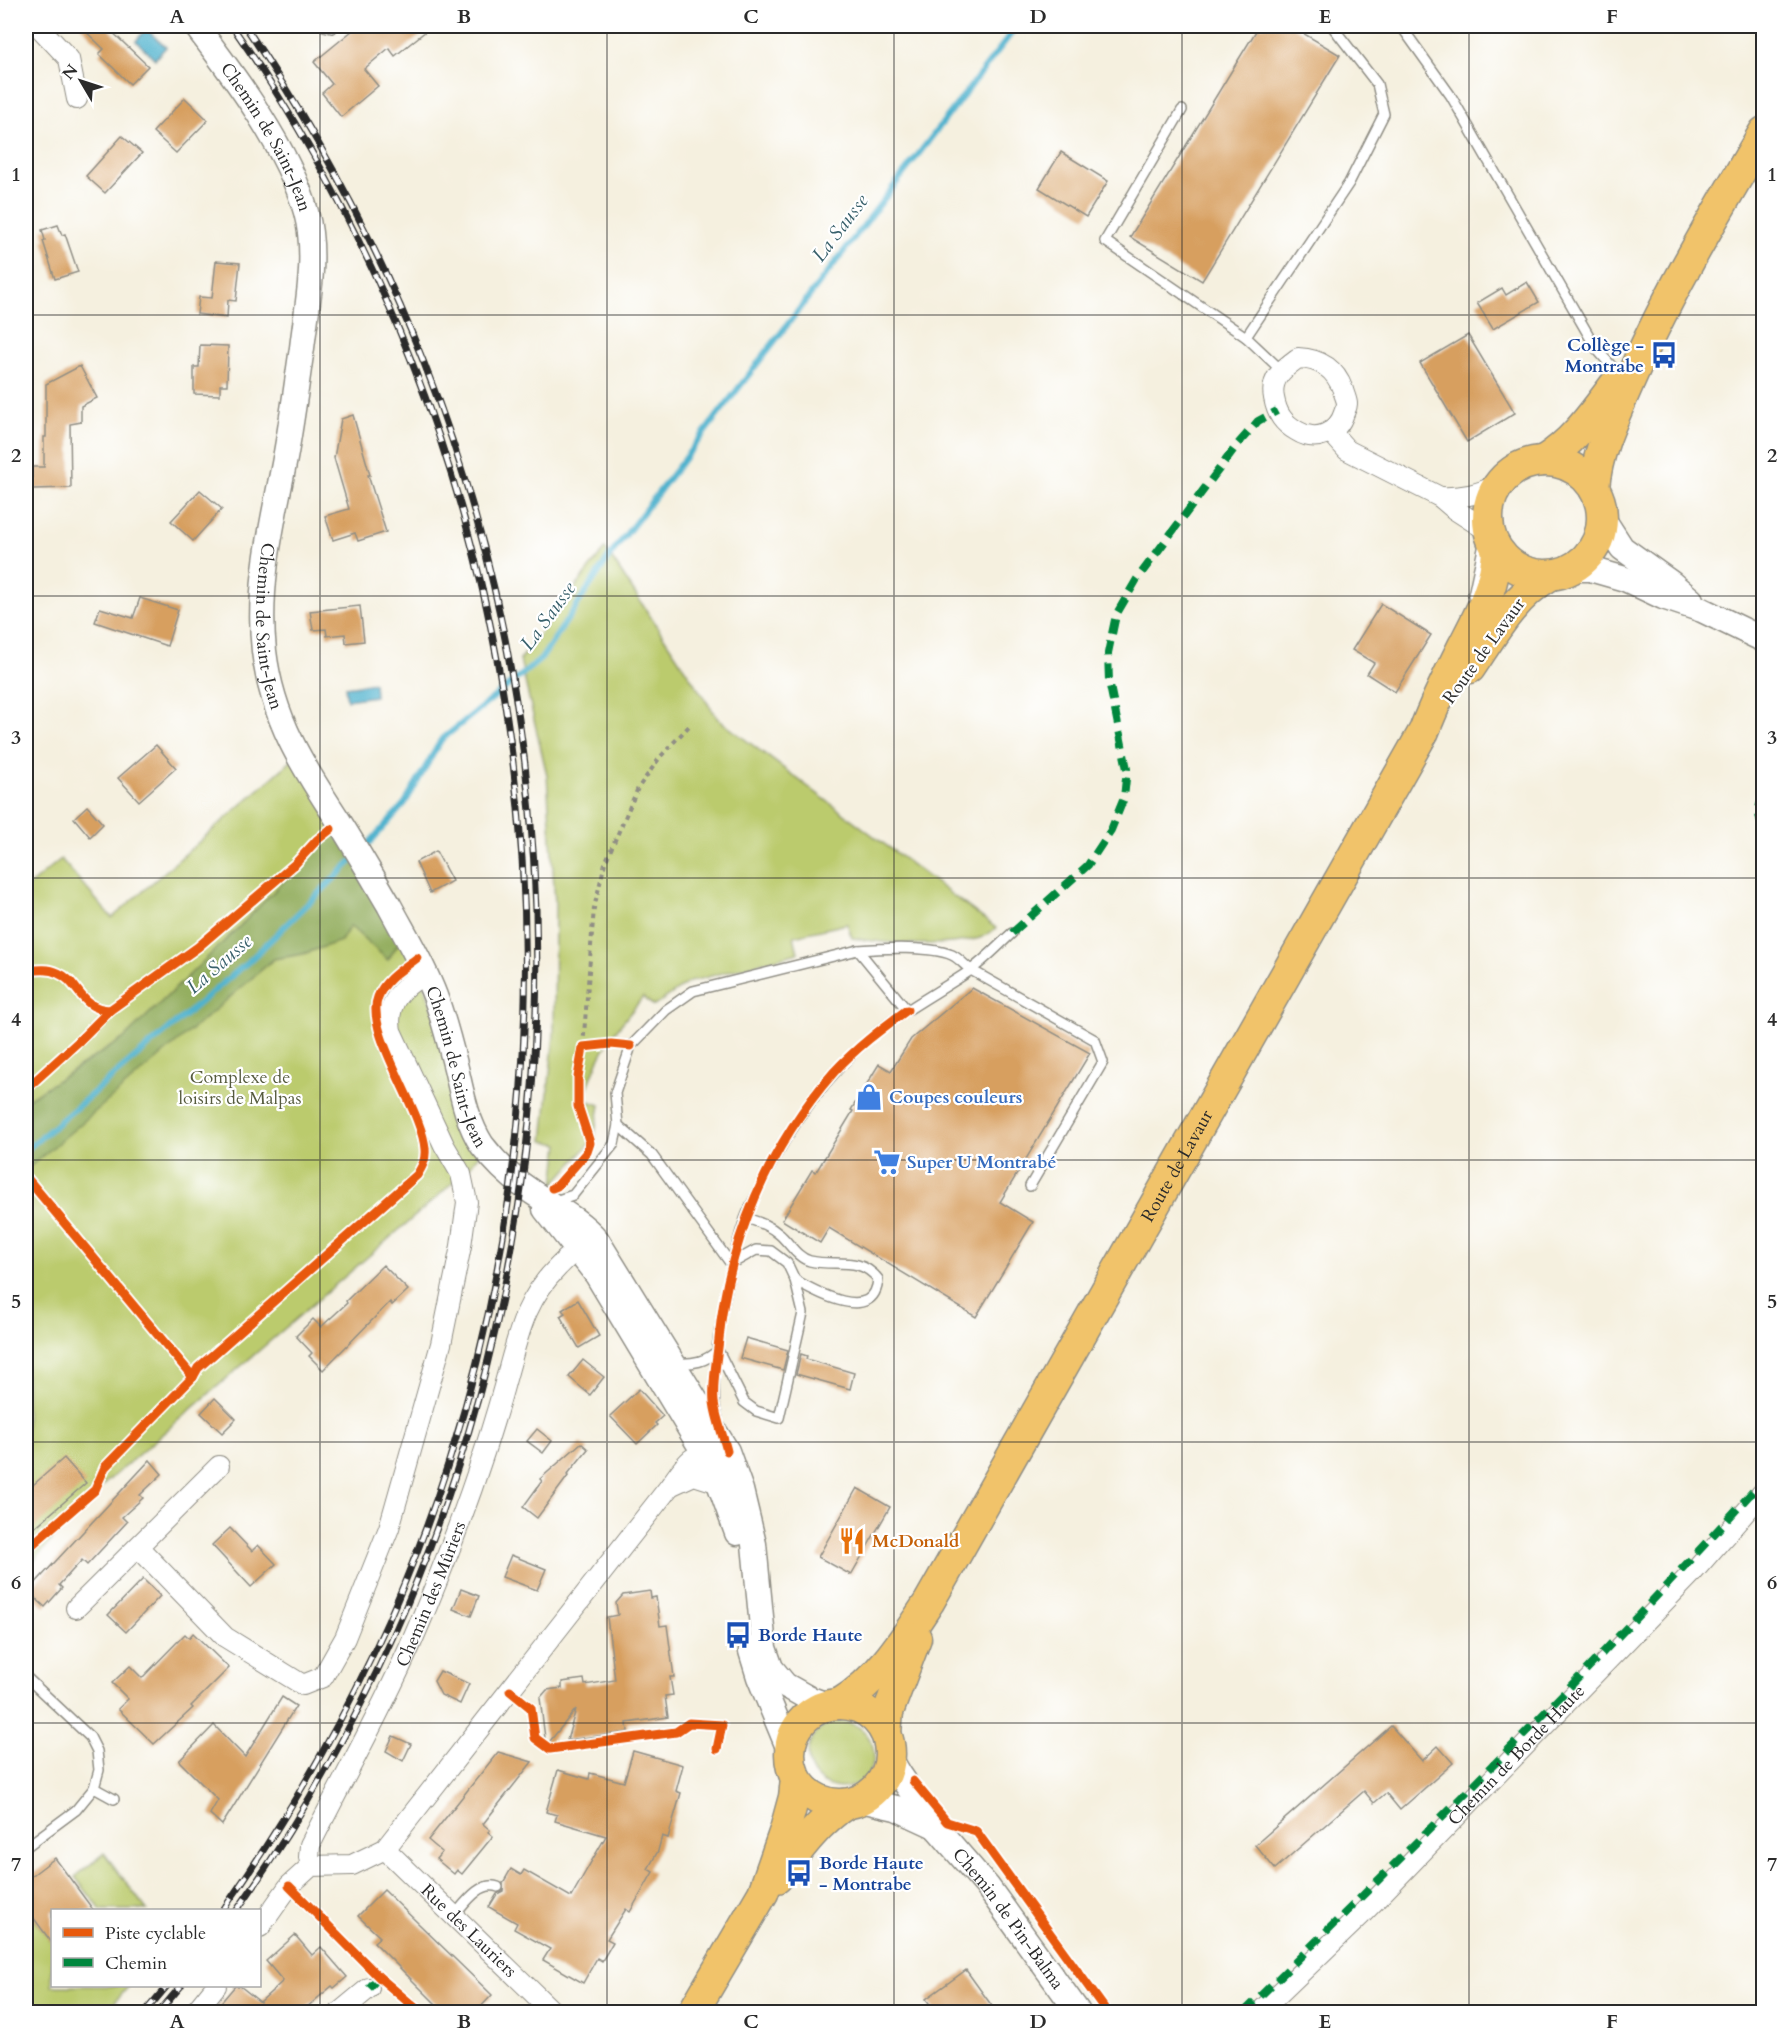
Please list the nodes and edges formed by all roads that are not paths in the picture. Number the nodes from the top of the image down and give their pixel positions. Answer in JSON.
{"nodes":[{"id":1,"x":38,"y":26,"type":"edge"},
{"id":2,"x":196,"y":26,"type":"edge"},
{"id":3,"x":1332,"y":26,"type":"edge"},
{"id":4,"x":1401,"y":26,"type":"edge"},
{"id":5,"x":77,"y":99,"type":"dead end"},
{"id":6,"x":1182,"y":110,"type":"dead end"},
{"id":7,"x":1764,"y":132,"type":"edge"},
{"id":8,"x":1246,"y":337,"type":"junction"},
{"id":9,"x":1281,"y":370,"type":"junction"},
{"id":10,"x":1626,"y":377,"type":"junction"},
{"id":11,"x":1331,"y":432,"type":"junction"},
{"id":12,"x":1543,"y":461,"type":"junction"},
{"id":13,"x":1498,"y":485,"type":"junction"},
{"id":14,"x":1594,"y":488,"type":"junction"},
{"id":15,"x":1440,"y":497,"type":"junction"},
{"id":16,"x":1602,"y":517,"type":"junction"},
{"id":17,"x":1492,"y":540,"type":"junction"},
{"id":18,"x":1560,"y":573,"type":"junction"},
{"id":19,"x":1702,"y":610,"type":"junction"},
{"id":20,"x":1764,"y":640,"type":"edge"},
{"id":21,"x":1424,"y":731,"type":"junction"},
{"id":22,"x":1012,"y":933,"type":"dead end"},
{"id":23,"x":858,"y":950,"type":"junction"},
{"id":24,"x":971,"y":970,"type":"junction"},
{"id":25,"x":425,"y":973,"type":"junction"},
{"id":26,"x":907,"y":1010,"type":"junction"},
{"id":27,"x":618,"y":1125,"type":"junction"},
{"id":28,"x":1030,"y":1186,"type":"dead end"},
{"id":29,"x":551,"y":1194,"type":"junction"},
{"id":30,"x":746,"y":1218,"type":"junction"},
{"id":31,"x":574,"y":1236,"type":"junction"},
{"id":32,"x":731,"y":1264,"type":"junction"},
{"id":33,"x":795,"y":1280,"type":"junction"},
{"id":34,"x":718,"y":1350,"type":"junction"},
{"id":35,"x":649,"y":1359,"type":"junction"},
{"id":36,"x":674,"y":1363,"type":"junction"},
{"id":37,"x":715,"y":1451,"type":"junction"},
{"id":38,"x":219,"y":1466,"type":"dead end"},
{"id":39,"x":718,"y":1482,"type":"junction"},
{"id":40,"x":670,"y":1486,"type":"junction"},
{"id":41,"x":1764,"y":1491,"type":"edge"},
{"id":42,"x":138,"y":1546,"type":"junction"},
{"id":43,"x":929,"y":1602,"type":"junction"},
{"id":44,"x":76,"y":1608,"type":"dead end"},
{"id":45,"x":26,"y":1677,"type":"edge"},
{"id":46,"x":834,"y":1705,"type":"junction"},
{"id":47,"x":888,"y":1745,"type":"junction"},
{"id":48,"x":793,"y":1765,"type":"junction"},
{"id":49,"x":94,"y":1788,"type":"junction"},
{"id":50,"x":114,"y":1799,"type":"dead end"},
{"id":51,"x":854,"y":1802,"type":"junction"},
{"id":52,"x":935,"y":1826,"type":"junction"},
{"id":53,"x":26,"y":1847,"type":"edge"},
{"id":54,"x":385,"y":1849,"type":"junction"},
{"id":55,"x":311,"y":1866,"type":"junction"},
{"id":56,"x":498,"y":1887,"type":"dead end"},
{"id":57,"x":763,"y":1893,"type":"junction"},
{"id":58,"x":454,"y":1916,"type":"junction"},
{"id":59,"x":261,"y":1926,"type":"edge"},
{"id":60,"x":215,"y":1987,"type":"edge"},
{"id":61,"x":369,"y":1988,"type":"dead end"},
{"id":62,"x":195,"y":2013,"type":"edge"},
{"id":63,"x":340,"y":2013,"type":"edge"},
{"id":64,"x":553,"y":2013,"type":"edge"},
{"id":65,"x":693,"y":2013,"type":"edge"},
{"id":66,"x":1078,"y":2013,"type":"edge"},
{"id":67,"x":1260,"y":2013,"type":"edge"}],
"edges":[{"from":1,"to":5,"type":"street"},
{"from":2,"to":25,"type":"street","name":"Chemin de Saint-Jean"},
{"from":3,"to":8,"type":"lane"},
{"from":4,"to":10,"type":"lane"},
{"from":6,"to":8,"type":"lane"},
{"from":7,"to":10,"type":"main road"},
{"from":8,"to":9,"type":"lane"},
{"from":9,"to":11,"type":"street"},
{"from":9,"to":11,"type":"street"},
{"from":10,"to":12,"type":"main road"},
{"from":10,"to":14,"type":"main road"},
{"from":11,"to":15,"type":"street"},
{"from":12,"to":13,"type":"main road"},
{"from":12,"to":14,"type":"main road"},
{"from":13,"to":15,"type":"street"},
{"from":13,"to":17,"type":"main road"},
{"from":14,"to":16,"type":"main road"},
{"from":15,"to":17,"type":"street"},
{"from":16,"to":18,"type":"main road"},
{"from":16,"to":19,"type":"street"},
{"from":17,"to":18,"type":"main road"},
{"from":17,"to":21,"type":"main road","name":"Route de Lavaur"},
{"from":18,"to":19,"type":"street"},
{"from":18,"to":21,"type":"main road","name":"Route de Lavaur"},
{"from":19,"to":20,"type":"street"},
{"from":21,"to":43,"type":"main road","name":"Route de Lavaur"},
{"from":22,"to":24,"type":"lane"},
{"from":23,"to":24,"type":"lane"},
{"from":23,"to":26,"type":"lane"},
{"from":23,"to":27,"type":"lane"},
{"from":24,"to":26,"type":"lane"},
{"from":24,"to":28,"type":"lane"},
{"from":25,"to":29,"type":"street","name":"Chemin de Saint-Jean"},
{"from":25,"to":42,"type":"street"},
{"from":26,"to":30,"type":"lane"},
{"from":27,"to":29,"type":"lane"},
{"from":27,"to":32,"type":"lane"},
{"from":29,"to":31,"type":"street","name":"Chemin de Saint-Jean"},
{"from":30,"to":32,"type":"lane"},
{"from":30,"to":33,"type":"lane"},
{"from":31,"to":35,"type":"street","name":"Chemin de Saint-Jean"},
{"from":31,"to":36,"type":"street","name":"Chemin de Saint-Jean"},
{"from":31,"to":55,"type":"street","name":"Chemin des Mûriers"},
{"from":32,"to":33,"type":"lane"},
{"from":32,"to":34,"type":"lane"},
{"from":33,"to":34,"type":"lane"},
{"from":34,"to":36,"type":"lane"},
{"from":34,"to":37,"type":"lane"},
{"from":35,"to":36,"type":"lane"},
{"from":35,"to":37,"type":"street","name":"Chemin de Saint-Jean"},
{"from":36,"to":37,"type":"street","name":"Chemin de Saint-Jean"},
{"from":37,"to":39,"type":"street","name":"Chemin de Saint-Jean"},
{"from":37,"to":40,"type":"street"},
{"from":37,"to":46,"type":"street","name":"Chemin de Saint-Jean"},
{"from":38,"to":42,"type":"street"},
{"from":39,"to":40,"type":"street"},
{"from":39,"to":48,"type":"street","name":"Chemin de Saint-Jean"},
{"from":40,"to":54,"type":"street"},
{"from":41,"to":67,"type":"street","name":"Chemin de Borde Haute"},
{"from":42,"to":44,"type":"street"},
{"from":43,"to":46,"type":"main road","name":"Route de Lavaur"},
{"from":43,"to":47,"type":"main road","name":"Route de Lavaur"},
{"from":45,"to":49,"type":"lane"},
{"from":46,"to":47,"type":"main road"},
{"from":46,"to":48,"type":"main road"},
{"from":47,"to":51,"type":"main road"},
{"from":47,"to":52,"type":"street","name":"Chemin de Pin-Balma"},
{"from":48,"to":51,"type":"main road"},
{"from":48,"to":57,"type":"main road"},
{"from":49,"to":50,"type":"lane"},
{"from":49,"to":53,"type":"lane"},
{"from":51,"to":52,"type":"street","name":"Chemin de Pin-Balma"},
{"from":51,"to":57,"type":"main road"},
{"from":52,"to":66,"type":"street","name":"Chemin de Pin-Balma"},
{"from":54,"to":55,"type":"street"},
{"from":54,"to":58,"type":"street","name":"Rue des Lauriers"},
{"from":55,"to":59,"type":"street"},
{"from":56,"to":58,"type":"lane"},
{"from":57,"to":65,"type":"main road"},
{"from":58,"to":64,"type":"street","name":"Rue des Lauriers"},
{"from":60,"to":62,"type":"street"},
{"from":61,"to":63,"type":"street"}]}
